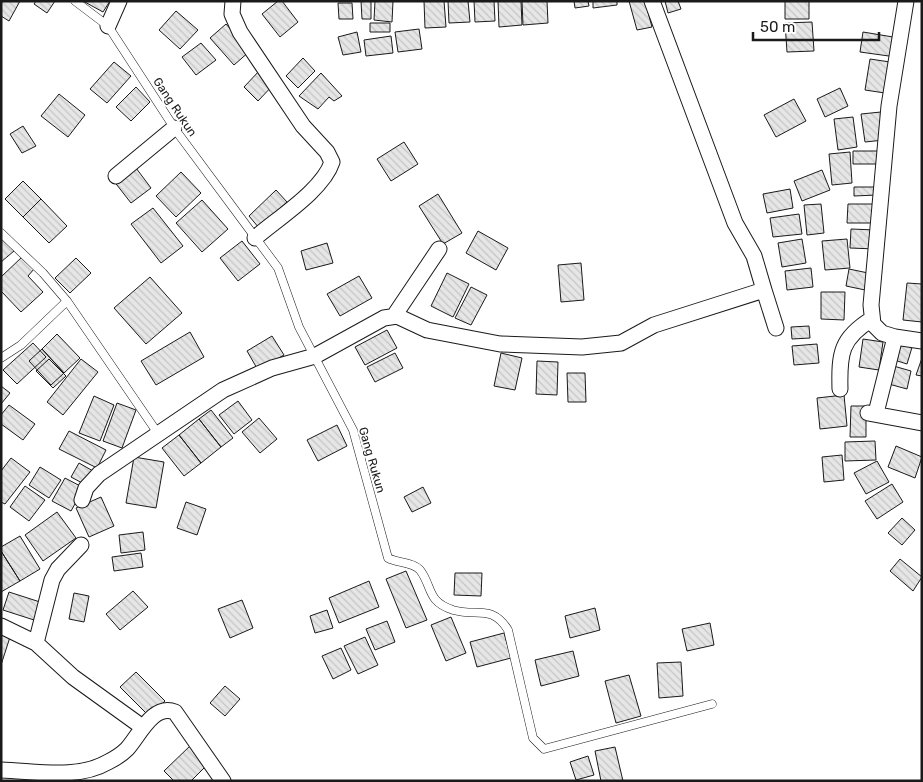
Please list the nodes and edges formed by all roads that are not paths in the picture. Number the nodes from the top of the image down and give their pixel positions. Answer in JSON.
{"nodes":[{"id":1,"x":75,"y":1,"type":"edge"},
{"id":2,"x":119,"y":1,"type":"edge"},
{"id":3,"x":234,"y":1,"type":"edge"},
{"id":4,"x":652,"y":1,"type":"edge"},
{"id":5,"x":906,"y":1,"type":"edge"},
{"id":6,"x":108,"y":26,"type":"junction"},
{"id":7,"x":174,"y":128,"type":"junction"},
{"id":8,"x":116,"y":176,"type":"dead end"},
{"id":9,"x":1,"y":233,"type":"edge"},
{"id":10,"x":255,"y":238,"type":"junction"},
{"id":11,"x":439,"y":249,"type":"dead end"},
{"id":12,"x":764,"y":290,"type":"junction"},
{"id":13,"x":67,"y":301,"type":"junction"},
{"id":14,"x":394,"y":316,"type":"junction"},
{"id":15,"x":872,"y":319,"type":"junction"},
{"id":16,"x":776,"y":328,"type":"dead end"},
{"id":17,"x":895,"y":337,"type":"junction"},
{"id":18,"x":922,"y":341,"type":"edge"},
{"id":19,"x":315,"y":356,"type":"junction"},
{"id":20,"x":1,"y":358,"type":"edge"},
{"id":21,"x":840,"y":389,"type":"dead end"},
{"id":22,"x":922,"y":423,"type":"edge"},
{"id":23,"x":159,"y":435,"type":"junction"},
{"id":24,"x":82,"y":500,"type":"dead end"},
{"id":25,"x":81,"y":545,"type":"dead end"},
{"id":26,"x":1,"y":626,"type":"edge"},
{"id":27,"x":36,"y":643,"type":"junction"},
{"id":28,"x":712,"y":704,"type":"dead end"},
{"id":29,"x":141,"y":726,"type":"junction"},
{"id":30,"x":1,"y":770,"type":"edge"},
{"id":31,"x":223,"y":781,"type":"edge"}],
"edges":[{"from":1,"to":6,"type":"lane","name":"Gang Rukun"},
{"from":2,"to":6,"type":"street"},
{"from":3,"to":10,"type":"street"},
{"from":4,"to":12,"type":"street"},
{"from":5,"to":15,"type":"street"},
{"from":6,"to":7,"type":"lane","name":"Gang Rukun"},
{"from":7,"to":8,"type":"street"},
{"from":7,"to":10,"type":"lane","name":"Gang Rukun"},
{"from":9,"to":13,"type":"lane"},
{"from":10,"to":19,"type":"lane","name":"Gang Rukun"},
{"from":11,"to":14,"type":"street"},
{"from":12,"to":14,"type":"street"},
{"from":12,"to":16,"type":"street"},
{"from":13,"to":20,"type":"lane"},
{"from":13,"to":23,"type":"lane"},
{"from":14,"to":19,"type":"street"},
{"from":15,"to":17,"type":"street"},
{"from":15,"to":21,"type":"street"},
{"from":17,"to":18,"type":"street"},
{"from":17,"to":22,"type":"street"},
{"from":19,"to":23,"type":"street"},
{"from":19,"to":28,"type":"lane","name":"Gang Rukun"},
{"from":23,"to":24,"type":"street"},
{"from":25,"to":27,"type":"street"},
{"from":26,"to":27,"type":"street"},
{"from":27,"to":29,"type":"street"},
{"from":29,"to":30,"type":"street"},
{"from":29,"to":31,"type":"street"}]}
